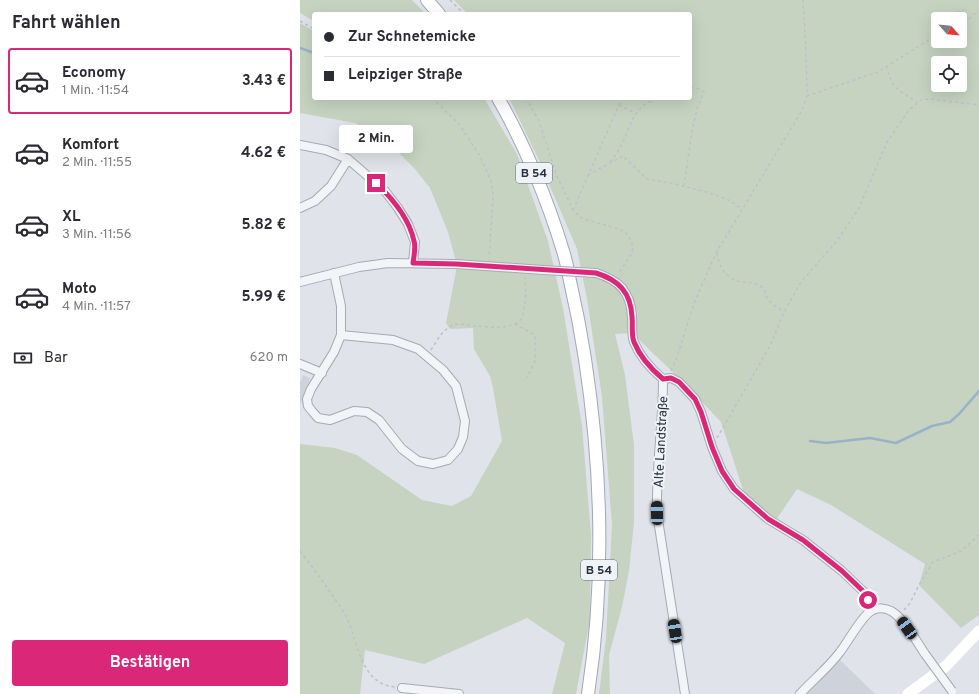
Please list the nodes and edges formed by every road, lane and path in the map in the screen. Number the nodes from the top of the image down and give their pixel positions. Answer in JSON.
{"nodes":[{"id":1,"x":427,"y":0,"type":"edge"},
{"id":2,"x":450,"y":0,"type":"edge"},
{"id":3,"x":803,"y":0,"type":"edge"},
{"id":4,"x":979,"y":10,"type":"edge"},
{"id":5,"x":437,"y":12,"type":"edge"},
{"id":6,"x":462,"y":12,"type":"edge"},
{"id":7,"x":967,"y":16,"type":"edge"},
{"id":8,"x":970,"y":20,"type":"junction"},
{"id":9,"x":300,"y":21,"type":"edge"},
{"id":10,"x":967,"y":22,"type":"edge"},
{"id":11,"x":312,"y":28,"type":"edge"},
{"id":12,"x":931,"y":39,"type":"edge"},
{"id":13,"x":886,"y":66,"type":"junction"},
{"id":14,"x":692,"y":87,"type":"edge"},
{"id":15,"x":807,"y":96,"type":"junction"},
{"id":16,"x":434,"y":100,"type":"edge"},
{"id":17,"x":499,"y":100,"type":"edge"},
{"id":18,"x":527,"y":100,"type":"edge"},
{"id":19,"x":621,"y":100,"type":"edge"},
{"id":20,"x":654,"y":100,"type":"edge"},
{"id":21,"x":918,"y":102,"type":"junction"},
{"id":22,"x":619,"y":105,"type":"junction"},
{"id":23,"x":979,"y":105,"type":"edge"},
{"id":24,"x":635,"y":113,"type":"junction"},
{"id":25,"x":300,"y":145,"type":"edge"},
{"id":26,"x":348,"y":159,"type":"junction"},
{"id":27,"x":609,"y":164,"type":"junction"},
{"id":28,"x":588,"y":175,"type":"junction"},
{"id":29,"x":684,"y":186,"type":"junction"},
{"id":30,"x":300,"y":208,"type":"edge"},
{"id":31,"x":742,"y":209,"type":"junction"},
{"id":32,"x":574,"y":210,"type":"junction"},
{"id":33,"x":717,"y":251,"type":"junction"},
{"id":34,"x":413,"y":263,"type":"junction"},
{"id":35,"x":488,"y":266,"type":"junction"},
{"id":36,"x":525,"y":269,"type":"junction"},
{"id":37,"x":334,"y":273,"type":"junction"},
{"id":38,"x":613,"y":280,"type":"junction"},
{"id":39,"x":300,"y":282,"type":"edge"},
{"id":40,"x":784,"y":312,"type":"junction"},
{"id":41,"x":515,"y":324,"type":"junction"},
{"id":42,"x":341,"y":335,"type":"junction"},
{"id":43,"x":427,"y":356,"type":"junction"},
{"id":44,"x":300,"y":364,"type":"edge"},
{"id":45,"x":322,"y":373,"type":"junction"},
{"id":46,"x":527,"y":378,"type":"dead end"},
{"id":47,"x":663,"y":379,"type":"junction"},
{"id":48,"x":712,"y":447,"type":"junction"},
{"id":49,"x":979,"y":535,"type":"edge"},
{"id":50,"x":300,"y":551,"type":"edge"},
{"id":51,"x":871,"y":610,"type":"junction"},
{"id":52,"x":898,"y":616,"type":"junction"},
{"id":53,"x":979,"y":631,"type":"edge"},
{"id":54,"x":402,"y":688,"type":"joint"},
{"id":55,"x":953,"y":692,"type":"edge"},
{"id":56,"x":459,"y":694,"type":"edge"},
{"id":57,"x":588,"y":694,"type":"edge"},
{"id":58,"x":685,"y":694,"type":"edge"},
{"id":59,"x":800,"y":694,"type":"edge"},
{"id":60,"x":908,"y":694,"type":"edge"}],
"edges":[{"from":1,"to":5,"type":"main road"},
{"from":2,"to":6,"type":"path"},
{"from":3,"to":15,"type":"path"},
{"from":4,"to":8,"type":"path"},
{"from":7,"to":8,"type":"path"},
{"from":8,"to":10,"type":"path"},
{"from":9,"to":11,"type":"path"},
{"from":12,"to":13,"type":"path"},
{"from":13,"to":15,"type":"path"},
{"from":13,"to":21,"type":"path"},
{"from":14,"to":29,"type":"path"},
{"from":15,"to":31,"type":"path"},
{"from":16,"to":35,"type":"path"},
{"from":17,"to":57,"type":"main road","number":"B 54"},
{"from":18,"to":32,"type":"path"},
{"from":19,"to":22,"type":"path"},
{"from":20,"to":24,"type":"path"},
{"from":21,"to":23,"type":"path"},
{"from":21,"to":40,"type":"path"},
{"from":22,"to":24,"type":"path"},
{"from":22,"to":28,"type":"path"},
{"from":24,"to":27,"type":"path"},
{"from":25,"to":26,"type":"street"},
{"from":26,"to":30,"type":"street"},
{"from":26,"to":34,"type":"street"},
{"from":27,"to":28,"type":"path"},
{"from":27,"to":29,"type":"path"},
{"from":28,"to":32,"type":"path"},
{"from":29,"to":31,"type":"path"},
{"from":31,"to":33,"type":"path"},
{"from":32,"to":38,"type":"path"},
{"from":33,"to":40,"type":"path"},
{"from":33,"to":47,"type":"path"},
{"from":34,"to":35,"type":"street"},
{"from":34,"to":37,"type":"street"},
{"from":35,"to":36,"type":"street"},
{"from":36,"to":38,"type":"street","bridge":true},
{"from":36,"to":41,"type":"path"},
{"from":37,"to":39,"type":"street"},
{"from":37,"to":42,"type":"street"},
{"from":38,"to":47,"type":"street"},
{"from":40,"to":48,"type":"path"},
{"from":41,"to":43,"type":"path"},
{"from":41,"to":46,"type":"path"},
{"from":42,"to":43,"type":"street"},
{"from":42,"to":45,"type":"street"},
{"from":43,"to":45,"type":"street"},
{"from":44,"to":45,"type":"street"},
{"from":47,"to":48,"type":"street"},
{"from":47,"to":58,"type":"street","name":"Alte Landstraße"},
{"from":48,"to":51,"type":"street"},
{"from":49,"to":52,"type":"path"},
{"from":50,"to":54,"type":"path"},
{"from":51,"to":52,"type":"street"},
{"from":51,"to":59,"type":"street"},
{"from":52,"to":55,"type":"street","bridge":true},
{"from":53,"to":60,"type":"street"},
{"from":54,"to":56,"type":"street"}]}
